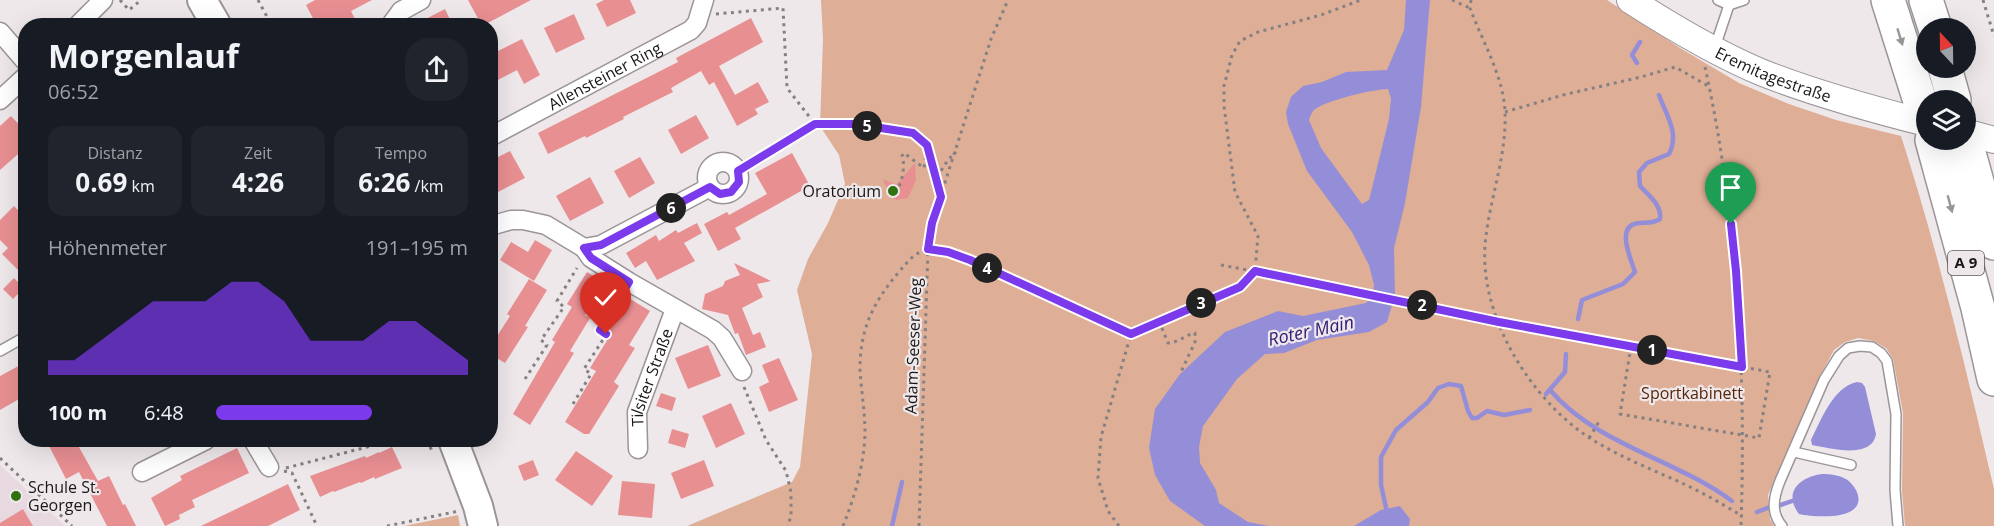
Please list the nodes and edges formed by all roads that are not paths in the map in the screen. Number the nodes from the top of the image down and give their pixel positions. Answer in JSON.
{"nodes":[{"id":1,"x":103,"y":0,"type":"edge"},
{"id":2,"x":202,"y":0,"type":"edge"},
{"id":3,"x":421,"y":0,"type":"edge"},
{"id":4,"x":1718,"y":0,"type":"edge"},
{"id":5,"x":1744,"y":0,"type":"edge"},
{"id":6,"x":1888,"y":0,"type":"edge"},
{"id":7,"x":1926,"y":0,"type":"edge"},
{"id":8,"x":1729,"y":5,"type":"junction"},
{"id":9,"x":1640,"y":6,"type":"edge"},
{"id":10,"x":702,"y":8,"type":"edge"},
{"id":11,"x":85,"y":18,"type":"edge"},
{"id":12,"x":212,"y":18,"type":"edge"},
{"id":13,"x":395,"y":18,"type":"edge"},
{"id":14,"x":1932,"y":18,"type":"edge"},
{"id":15,"x":0,"y":32,"type":"edge"},
{"id":16,"x":1714,"y":49,"type":"junction"},
{"id":17,"x":18,"y":53,"type":"edge"},
{"id":18,"x":18,"y":89,"type":"edge"},
{"id":19,"x":1921,"y":90,"type":"edge"},
{"id":20,"x":0,"y":100,"type":"edge"},
{"id":21,"x":1916,"y":125,"type":"edge"},
{"id":22,"x":498,"y":132,"type":"edge"},
{"id":23,"x":1953,"y":150,"type":"edge"},
{"id":24,"x":1956,"y":150,"type":"edge"},
{"id":25,"x":738,"y":171,"type":"road end"},
{"id":26,"x":498,"y":224,"type":"edge"},
{"id":27,"x":1994,"y":243,"type":"edge"},
{"id":28,"x":585,"y":250,"type":"junction"},
{"id":29,"x":675,"y":309,"type":"junction"},
{"id":30,"x":18,"y":340,"type":"edge"},
{"id":31,"x":0,"y":351,"type":"edge"},
{"id":32,"x":742,"y":371,"type":"road end"},
{"id":33,"x":1994,"y":379,"type":"edge"},
{"id":34,"x":192,"y":447,"type":"edge"},
{"id":35,"x":257,"y":447,"type":"edge"},
{"id":36,"x":456,"y":447,"type":"edge"},
{"id":37,"x":638,"y":449,"type":"dead end"},
{"id":38,"x":1794,"y":452,"type":"junction"},
{"id":39,"x":1851,"y":465,"type":"dead end"},
{"id":40,"x":269,"y":467,"type":"road end"},
{"id":41,"x":142,"y":472,"type":"dead end"},
{"id":42,"x":483,"y":526,"type":"edge"},
{"id":43,"x":1782,"y":526,"type":"edge"},
{"id":44,"x":1897,"y":526,"type":"edge"}],
"edges":[{"from":1,"to":11,"type":"street"},
{"from":2,"to":12,"type":"main road"},
{"from":3,"to":13,"type":"street"},
{"from":4,"to":8,"type":"lane"},
{"from":5,"to":8,"type":"lane"},
{"from":6,"to":19,"type":"highway","number":"A 9","one_way":true},
{"from":7,"to":14,"type":"highway"},
{"from":8,"to":16,"type":"lane"},
{"from":9,"to":16,"type":"street","name":"Eremitagestraße"},
{"from":10,"to":22,"type":"street","name":"Allensteiner Ring"},
{"from":15,"to":17,"type":"street"},
{"from":16,"to":21,"type":"street","name":"Eremitagestraße"},
{"from":18,"to":20,"type":"street"},
{"from":23,"to":33,"type":"highway","number":"A 9","one_way":true},
{"from":24,"to":27,"type":"highway","number":"A 9"},
{"from":25,"to":28,"type":"street"},
{"from":26,"to":28,"type":"street","name":"Tilsiter Straße"},
{"from":28,"to":29,"type":"street","name":"Tilsiter Straße"},
{"from":29,"to":32,"type":"street","name":"Tilsiter Straße"},
{"from":29,"to":37,"type":"street","name":"Tilsiter Straße"},
{"from":30,"to":31,"type":"lane"},
{"from":34,"to":41,"type":"street"},
{"from":35,"to":40,"type":"street"},
{"from":36,"to":42,"type":"main road"},
{"from":38,"to":39,"type":"lane"},
{"from":38,"to":43,"type":"lane"},
{"from":38,"to":44,"type":"lane"}]}
